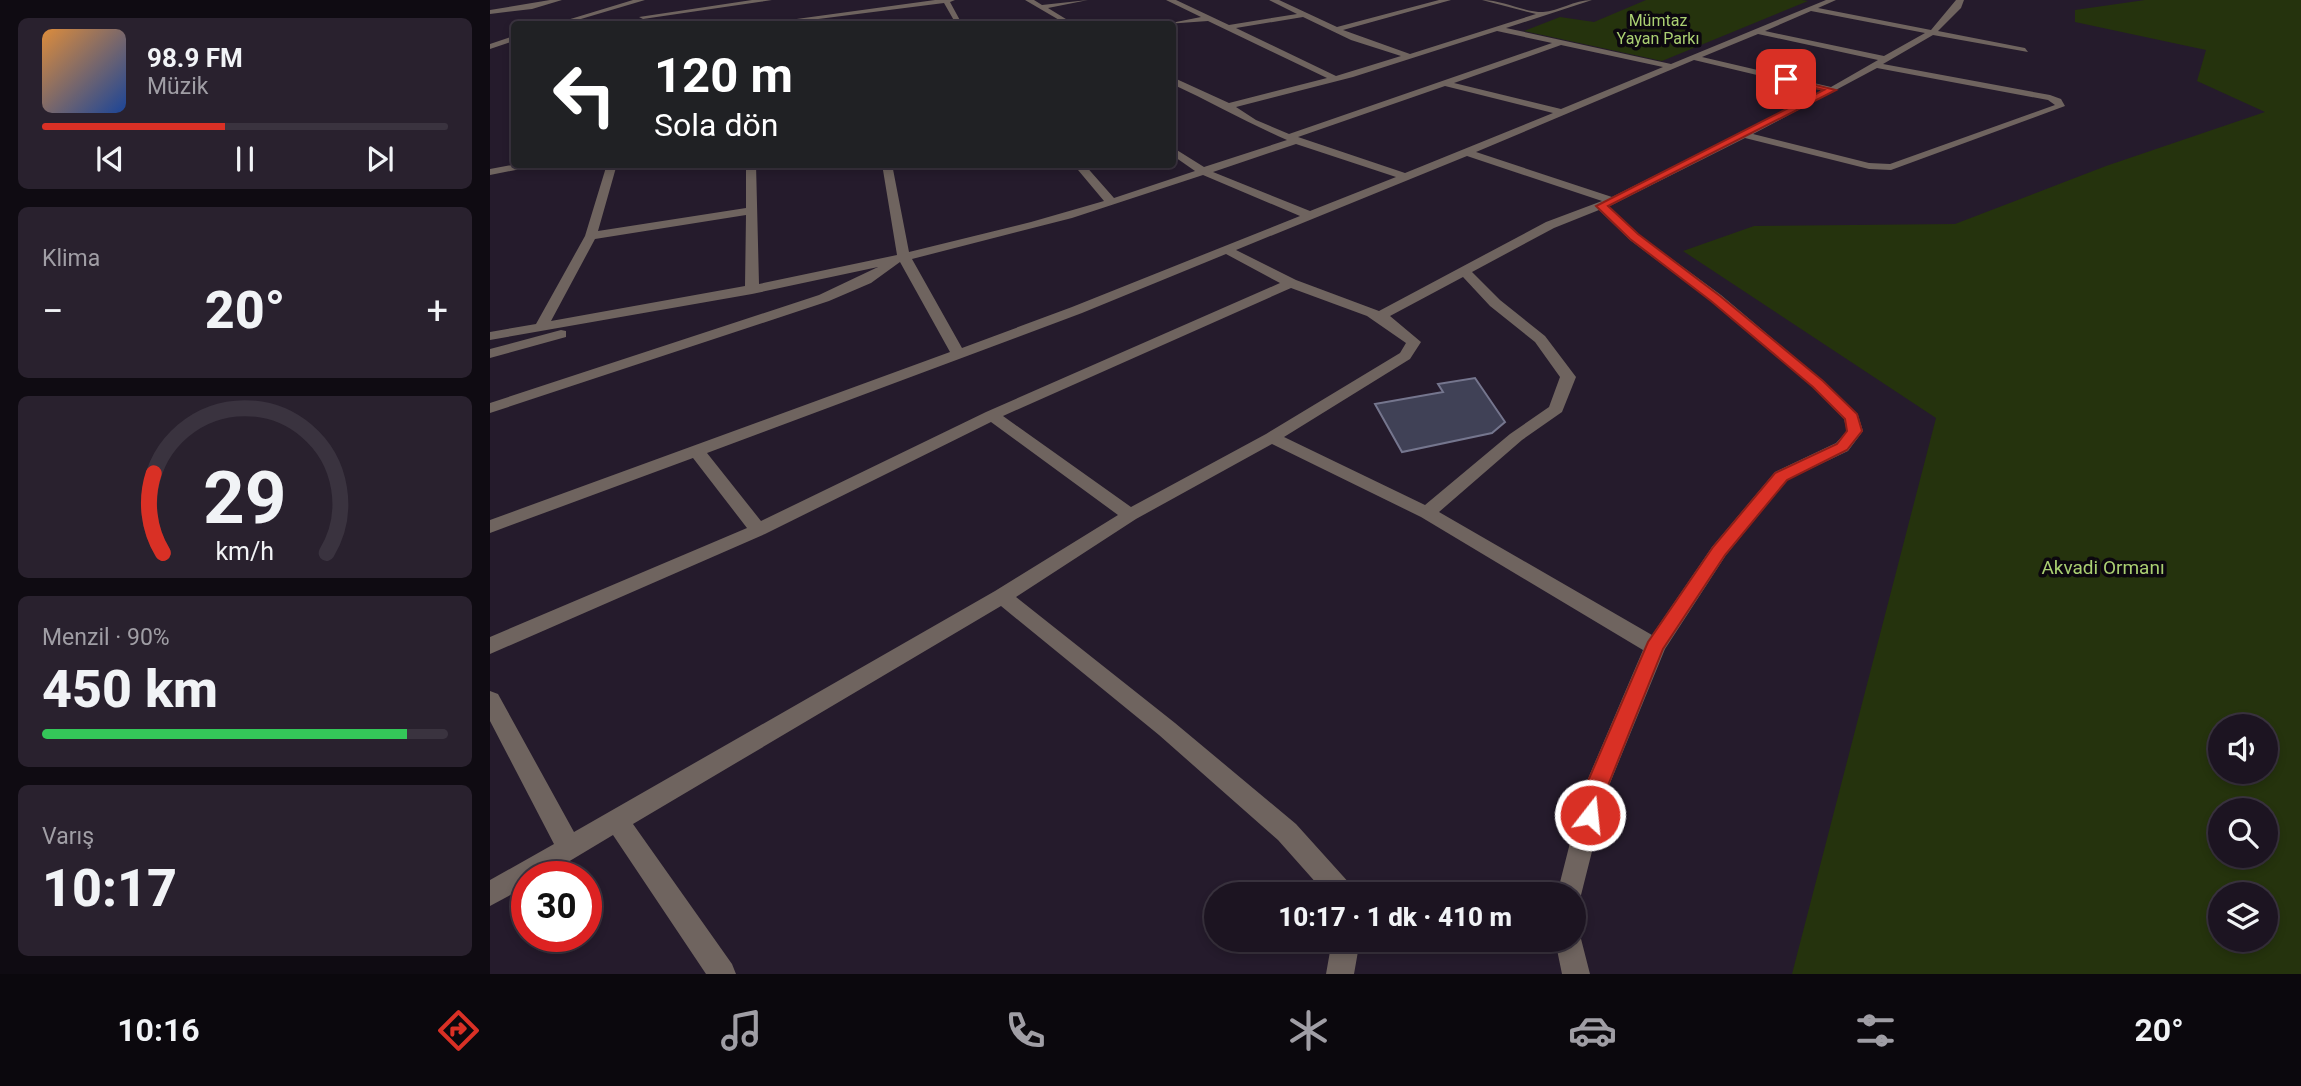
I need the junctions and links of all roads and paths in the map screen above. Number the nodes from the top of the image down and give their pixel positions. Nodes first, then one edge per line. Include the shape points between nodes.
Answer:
1 (558, 0) edge
2 (641, 0) edge
3 (768, 0) edge
4 (852, 0) edge
5 (951, 0) edge
6 (1029, 0) edge
7 (1084, 0) edge
8 (1170, 0) edge
9 (1273, 0) edge
10 (1447, 0) edge
11 (1486, 0) edge
12 (1588, 0) edge
13 (1960, 0) edge
14 (946, 1) edge
15 (1822, 3) edge
16 (1041, 6) junction
17 (532, 7) junction
18 (556, 10) dead end
19 (490, 12) edge
20 (567, 12) dead end
21 (858, 12) junction
22 (1544, 14) junction
23 (591, 15) junction
24 (1303, 15) junction
25 (643, 17) dead end
26 (1206, 19) junction
27 (569, 21) edge
28 (788, 21) edge
29 (860, 21) edge
30 (957, 21) edge
31 (1066, 21) edge
32 (1176, 23) edge
33 (1225, 28) junction
34 (1497, 29) junction
35 (1335, 30) junction
36 (1757, 31) junction
37 (1934, 31) junction
38 (511, 40) edge
39 (1559, 43) junction
40 (490, 50) edge
41 (511, 50) edge
42 (2025, 50) dead end
43 (1412, 57) junction
44 (1695, 58) junction
45 (1881, 62) junction
46 (1672, 67) junction
47 (1336, 79) junction
48 (1176, 82) edge
49 (1448, 84) junction
50 (1832, 90) junction
51 (1228, 106) junction
52 (1561, 112) junction
53 (1745, 135) junction
54 (1293, 139) junction
55 (1467, 152) junction
56 (1176, 153) edge
57 (516, 168) edge
58 (611, 168) edge
59 (751, 168) edge
60 (888, 168) edge
61 (1082, 168) edge
62 (1202, 171) junction
63 (490, 172) edge
64 (1406, 177) junction
65 (1111, 201) junction
66 (1607, 204) junction
67 (751, 211) junction
68 (1311, 216) junction
69 (591, 236) junction
70 (1227, 250) junction
71 (904, 257) junction
72 (1464, 271) junction
73 (1290, 283) junction
74 (752, 290) junction
75 (652, 307) junction
76 (1380, 316) junction
77 (541, 327) junction
78 (490, 336) edge
79 (490, 354) edge
80 (958, 354) junction
81 (490, 408) edge
82 (992, 415) junction
83 (1272, 437) junction
84 (696, 450) junction
85 (1427, 513) junction
86 (1130, 515) junction
87 (490, 527) edge
88 (758, 530) junction
89 (1002, 596) junction
90 (490, 646) edge
91 (1655, 647) junction
92 (490, 701) edge
93 (616, 820) junction
94 (568, 846) junction
95 (1331, 882) edge
96 (1573, 882) edge
97 (490, 894) edge
98 (1344, 952) edge
99 (1571, 952) edge
100 (722, 974) edge
101 (1340, 974) edge
102 (1576, 974) edge

1 - 17 street
2 - 23 street
3 - 25 street
4 - 21 street
5 - 14 street
6 - 16 street
7 - 16 street
8 - 26 street
9 - 24 street
10 - 35 street
11 - 22 street
12 - 22 street
13 - 37 street
14 - 21 street
14 - 30 street
15 - 36 street
15 - 37 street
16 - 31 street
17 - 18 street
17 - 19 street
20 - 23 street
21 - 28 street
21 - 29 street
22 - 34 street
23 - 27 street
24 - 33 street
24 - 35 street
26 - 32 street
26 - 33 street
33 - 47 street
34 - 39 street
34 - 43 street
35 - 43 street
36 - 44 street
36 - 45 street
37 - 42 street
37 - 45 street
38 - 40 street
39 - 46 street
39 - 49 street
40 - 41 street
43 - 47 street
44 - 46 street
44 - 50 street
45 - 50 street
45 - 53 street via 2050,98 2060,106 1891,167 1870,166
46 - 52 street
47 - 51 street
48 - 51 street
49 - 52 street
49 - 54 street
50 - 53 street
51 - 54 street
52 - 55 street
53 - 66 street
54 - 62 street
54 - 64 street
55 - 64 street
55 - 66 street
56 - 62 street
57 - 63 street
58 - 69 street
59 - 67 street
60 - 71 street
61 - 65 street
62 - 65 street
62 - 68 street
64 - 68 street
65 - 71 street
66 - 72 street via 1550,225
66 - 91 street via 1634,237 1716,298 1818,384 1852,418 1855,431 1842,447 1781,476 1719,551
67 - 69 street
67 - 74 street
68 - 70 street
69 - 77 street
70 - 73 street
70 - 80 street
71 - 74 street
71 - 80 street
71 - 81 street via 824,298
72 - 76 street
72 - 85 street via 1540,339 1567,377 1556,409
73 - 76 street
73 - 82 street
74 - 75 street
75 - 77 street
75 - 79 street
76 - 83 street via 1414,342 1405,356
77 - 78 street
80 - 84 street
82 - 86 street
82 - 88 street
83 - 85 street
83 - 86 street
84 - 87 street
84 - 88 street
85 - 91 street
86 - 89 street
88 - 90 street
89 - 93 street
89 - 95 street via 1287,832
91 - 96 street via 1596,788
92 - 94 street
93 - 94 street
93 - 100 street
94 - 97 street
98 - 101 street
99 - 102 street

